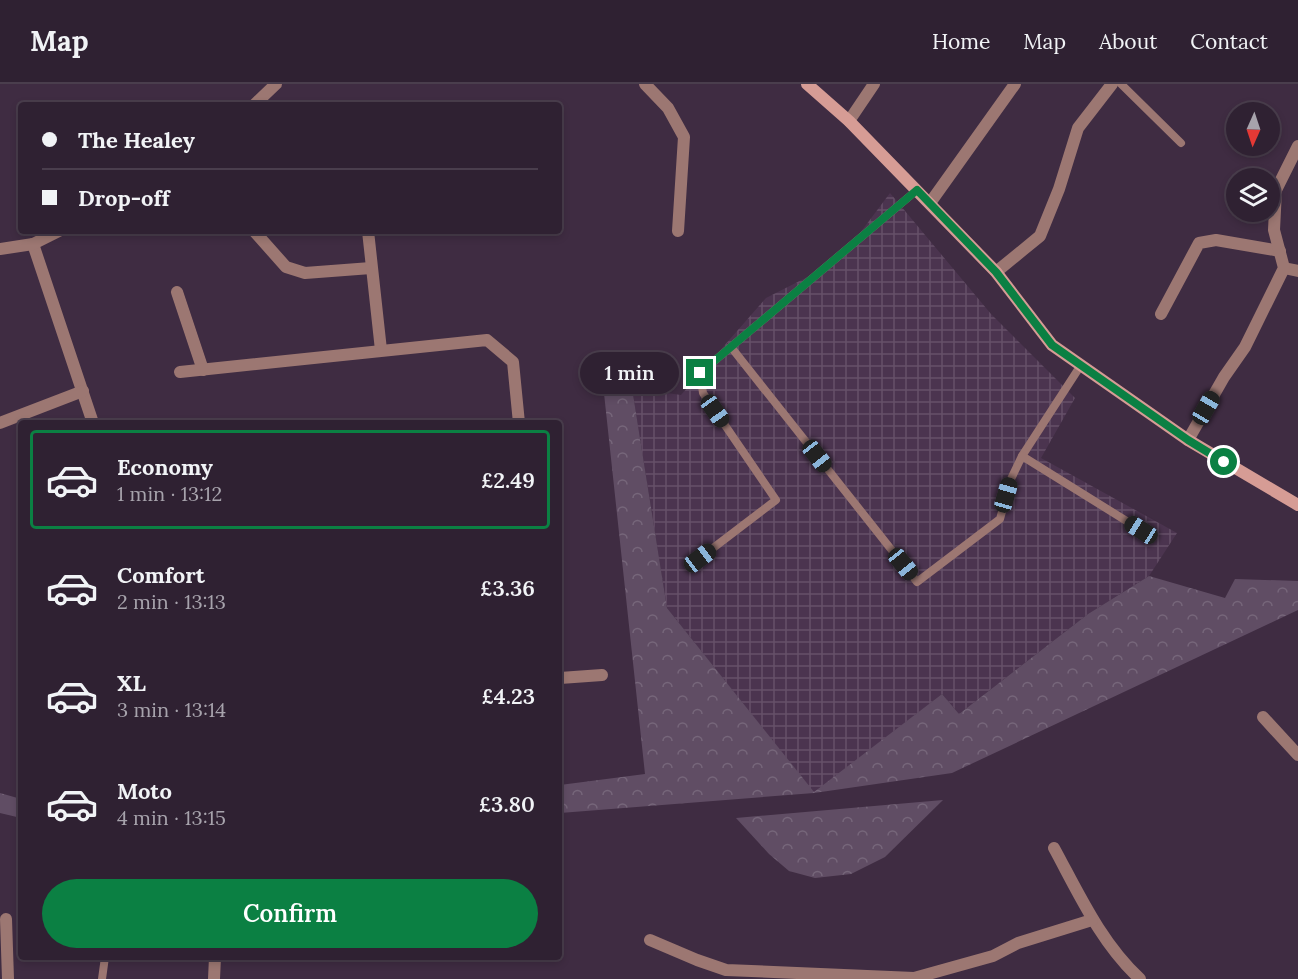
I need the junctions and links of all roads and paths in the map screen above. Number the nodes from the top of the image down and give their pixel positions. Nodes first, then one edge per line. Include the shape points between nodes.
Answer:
1 (276, 84) edge
2 (645, 84) edge
3 (807, 84) edge
4 (874, 84) edge
5 (1015, 84) edge
6 (1112, 84) edge
7 (1121, 84) edge
8 (257, 102) edge
9 (849, 121) junction
10 (1181, 143) dead end
11 (1298, 146) edge
12 (917, 190) junction
13 (930, 203) junction
14 (678, 231) dead end
15 (53, 234) edge
16 (257, 234) edge
17 (368, 234) edge
18 (33, 244) junction
19 (0, 249) edge
20 (1280, 250) junction
21 (371, 268) junction
22 (1284, 268) junction
23 (1298, 271) edge
24 (996, 272) junction
25 (177, 292) dead end
26 (1161, 314) dead end
27 (731, 347) junction
28 (381, 350) junction
29 (1081, 365) junction
30 (203, 370) junction
31 (180, 372) dead end
32 (83, 391) junction
33 (92, 420) edge
34 (519, 420) edge
35 (0, 423) edge
36 (1188, 440) junction
37 (1022, 456) junction
38 (1298, 505) edge
39 (1141, 530) dead end
40 (700, 558) dead end
41 (602, 675) dead end
42 (562, 678) edge
43 (1263, 717) dead end
44 (1298, 755) edge
45 (1054, 848) dead end
46 (6, 919) dead end
47 (1092, 920) junction
48 (650, 940) dead end
49 (105, 960) edge
50 (215, 960) edge
51 (8, 979) edge
52 (102, 979) edge
53 (214, 979) edge
54 (914, 979) edge
55 (1140, 979) edge

1 - 8 street
2 - 14 street via 668,108 684,137
3 - 9 main road
4 - 9 street
5 - 13 street
6 - 24 street via 1078,128 1040,236
7 - 10 lane
9 - 12 main road
11 - 20 street via 1276,190 1274,230
12 - 13 main road
12 - 27 lane
13 - 24 main road
15 - 18 street
16 - 21 street via 286,267 305,273
17 - 21 street
18 - 19 street
18 - 32 street
20 - 22 street
20 - 26 street via 1216,240 1199,243
21 - 28 street
22 - 23 street
22 - 36 street via 1245,347
24 - 29 main road via 1052,345
25 - 30 street
27 - 37 lane via 917,582 1000,519
27 - 40 lane via 700,373 703,393 776,500
28 - 30 street
28 - 34 street via 487,340 513,362
29 - 36 main road
29 - 37 lane
30 - 31 street
32 - 33 street
32 - 35 street
36 - 38 main road
37 - 39 lane
41 - 42 street
43 - 44 street
45 - 47 street
46 - 51 street
47 - 54 street via 1018,943 993,957
47 - 55 street via 1123,963
48 - 54 street via 726,970
49 - 52 lane
50 - 53 street

